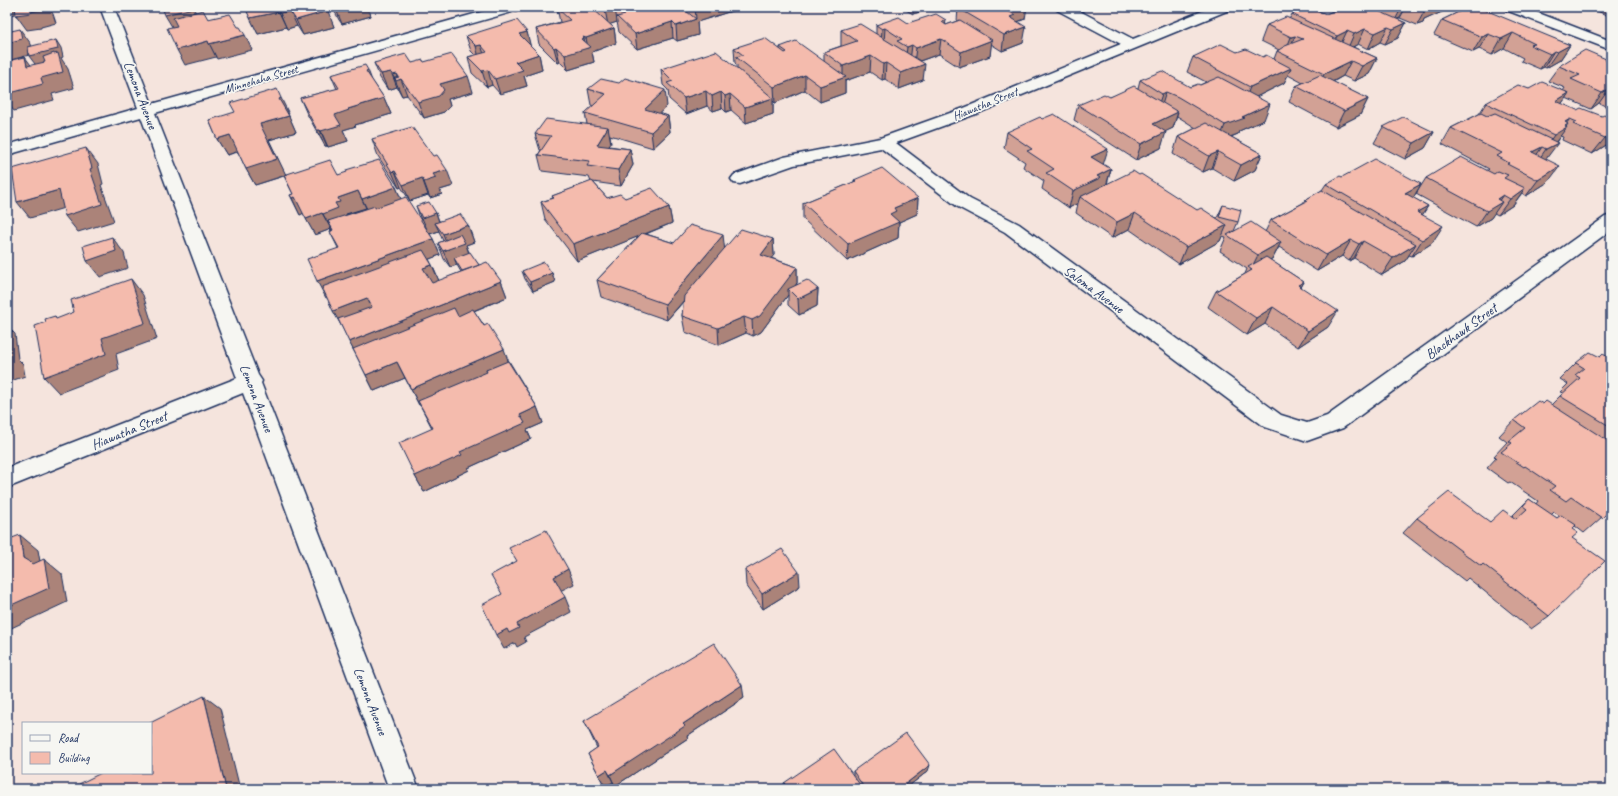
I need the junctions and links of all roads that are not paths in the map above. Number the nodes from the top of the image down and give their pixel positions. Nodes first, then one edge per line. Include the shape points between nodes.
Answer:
1 (107, 7) edge
2 (514, 7) edge
3 (1062, 7) edge
4 (1224, 7) edge
5 (1511, 7) edge
6 (1132, 44) junction
7 (1611, 46) edge
8 (147, 111) junction
9 (884, 142) junction
10 (7, 150) edge
11 (740, 179) dead end
12 (1611, 221) edge
13 (250, 381) junction
14 (1307, 432) joint
15 (7, 478) edge
16 (404, 789) edge

1 - 8 street, Lemona Avenue
2 - 8 street, Minnehaha Street
3 - 6 street
4 - 6 street, Hiawatha Street
5 - 7 street
6 - 9 street, Hiawatha Street via 970,111
8 - 10 street, Minnehaha Street
8 - 13 street, Lemona Avenue
9 - 11 street, Hiawatha Street via 790,162
9 - 14 street, Saloma Avenue via 964,202 1012,228 1273,421
12 - 14 street, Blackhawk Street via 1335,422
13 - 15 street, Hiawatha Street
13 - 16 street, Lemona Avenue

